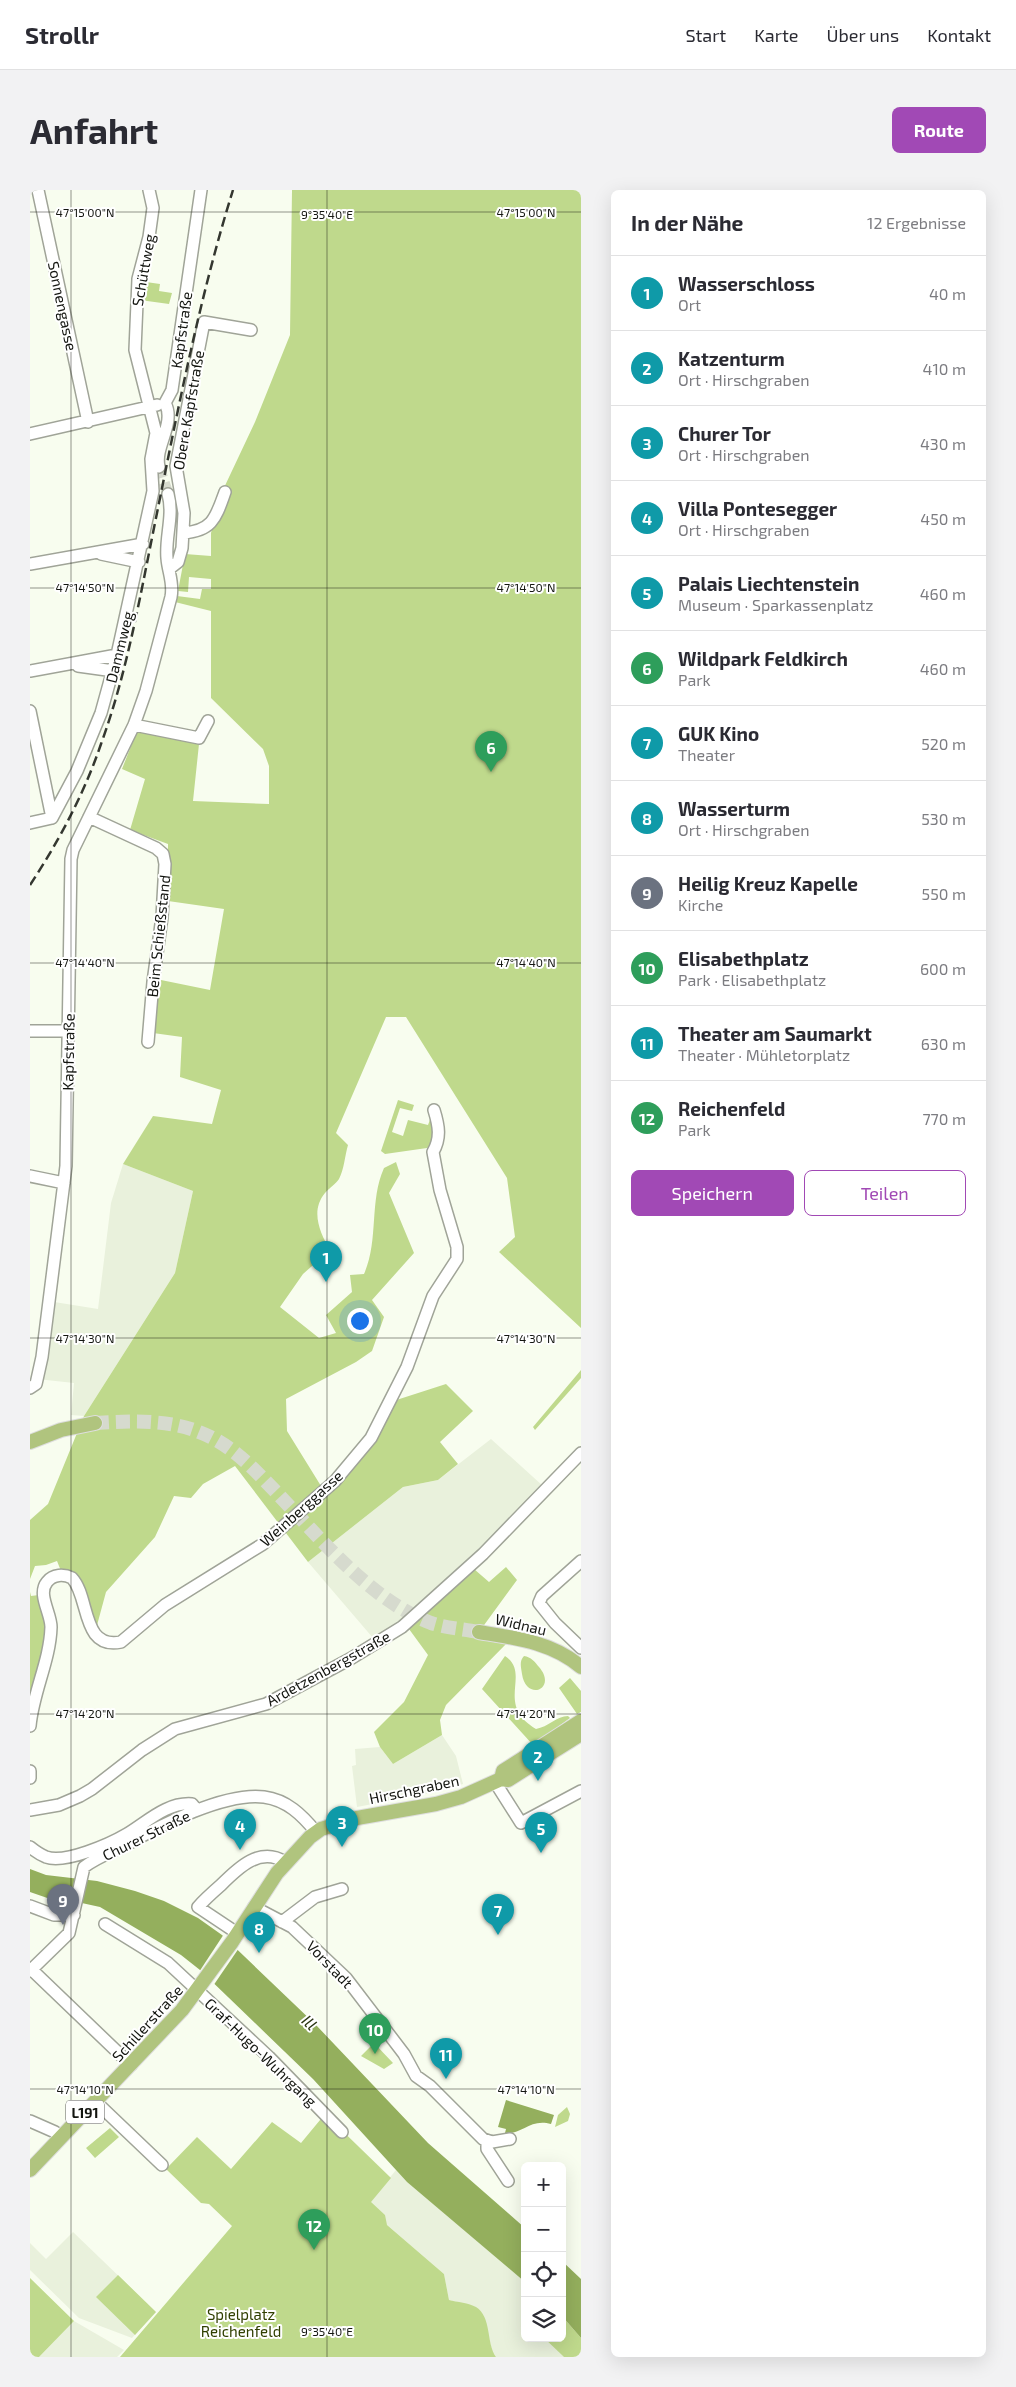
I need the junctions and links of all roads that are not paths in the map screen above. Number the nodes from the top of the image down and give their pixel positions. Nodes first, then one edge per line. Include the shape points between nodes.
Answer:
1 (38, 190) edge
2 (149, 190) edge
3 (202, 190) edge
4 (251, 330) dead end
5 (165, 403) junction
6 (151, 407) junction
7 (88, 422) junction
8 (30, 434) edge
9 (159, 468) tunnel mouth
10 (225, 492) dead end
11 (168, 494) tunnel mouth
12 (184, 533) junction
13 (143, 544) junction
14 (94, 552) junction
15 (139, 562) junction
16 (30, 564) edge
17 (169, 570) junction
18 (118, 655) junction
19 (66, 665) junction
20 (30, 671) edge
21 (114, 671) junction
22 (30, 711) edge
23 (208, 721) dead end
24 (134, 726) junction
25 (89, 817) junction
26 (52, 818) junction
27 (30, 824) edge
28 (30, 1031) edge
29 (68, 1031) junction
30 (148, 1042) dead end
31 (434, 1110) dead end
32 (30, 1176) edge
33 (64, 1183) junction
34 (30, 1388) edge
35 (95, 1423) tunnel mouth
36 (30, 1442) edge
37 (581, 1453) edge
38 (581, 1561) edge
39 (479, 1632) tunnel mouth
40 (564, 1632) junction
41 (581, 1648) edge
42 (555, 1650) junction
43 (567, 1657) junction
44 (581, 1667) edge
45 (581, 1678) edge
46 (581, 1721) edge
47 (30, 1726) edge
48 (581, 1734) edge
49 (30, 1771) edge
50 (30, 1778) edge
51 (498, 1780) junction
52 (581, 1791) edge
53 (30, 1810) edge
54 (197, 1810) junction
55 (316, 1832) junction
56 (30, 1847) edge
57 (285, 1862) junction
58 (342, 1889) dead end
59 (30, 1906) edge
60 (254, 1907) junction
61 (74, 1916) junction
62 (282, 1922) junction
63 (105, 1924) dead end
64 (235, 1937) junction
65 (31, 1970) edge
66 (201, 1985) junction
67 (131, 2065) junction
68 (96, 2102) junction
69 (30, 2121) edge
70 (342, 2132) dead end
71 (60, 2138) junction
72 (510, 2139) dead end
73 (487, 2141) junction
74 (162, 2165) dead end
75 (30, 2170) edge
76 (508, 2181) dead end

1 - 7 street, Sonnengasse
2 - 6 street, Schüttweg via 152,208 137,286 135,350
3 - 5 street, Kapfstraße via 175,372 170,397
4 - 12 street, Obere Kapfstraße via 204,322 176,466 182,494
5 - 6 street
5 - 9 street, Kapfstraße via 167,422 158,459
6 - 7 street
6 - 13 street, Dammweg via 156,433 151,458 154,491
7 - 8 street
10 - 12 street via 208,527
11 - 17 street, Kapfstraße via 170,512 166,552
12 - 17 street, Obere Kapfstraße via 178,562
13 - 14 street
13 - 15 street, Dammweg
14 - 15 street
14 - 16 street
15 - 18 street, Dammweg
17 - 24 street, Kapfstraße via 171,597
18 - 19 street
18 - 21 street, Dammweg
19 - 20 street
19 - 21 street
21 - 26 street, Dammweg via 91,741
22 - 26 street
23 - 24 street via 199,738
24 - 25 street, Kapfstraße
25 - 29 street, Kapfstraße via 71,859
25 - 30 street, Beim Schießstand via 163,854 162,917
26 - 27 street
28 - 29 street
29 - 33 street, Kapfstraße
31 - 47 street, Weinberggasse via 439,1132 433,1152 457,1258 430,1303 406,1367 371,1438 335,1481 263,1544 165,1604 120,1642 107,1643 98,1639 87,1619 76,1583 67,1576 57,1576 47,1582 43,1595 50,1616 50,1634
32 - 33 street
33 - 34 street, Kapfstraße via 41,1364 36,1384
35 - 36 main road via 60,1430
37 - 53 street, Ardetzenbergstraße via 483,1554 402,1628 266,1704 175,1729 80,1796
38 - 40 street, Widnau via 539,1599 544,1611
39 - 42 main road, Widnau via 530,1641
40 - 41 street, Widnau
40 - 42 street, Widnau
42 - 43 main road, Widnau
43 - 44 main road, Widnau
43 - 45 main road, Widnau
46 - 51 main road, Hirschgraben / L191 via 503,1771
48 - 51 main road, Hirschgraben / L191 via 508,1780
49 - 50 street
51 - 52 street via 521,1823
51 - 55 main road, Hirschgraben / L191 via 461,1797 357,1818
54 - 55 street, Churer Straße via 243,1798 273,1799 296,1811
54 - 56 street via 192,1804 175,1806 126,1835 64,1858 47,1857
54 - 61 street, Churer Straße via 154,1828 83,1870
55 - 57 main road, Hirschgraben / L191
57 - 60 main road, Hirschgraben / L191
57 - 64 street via 262,1856 246,1863 198,1907
58 - 62 street via 315,1897
59 - 61 street via 54,1915
60 - 62 street, Vorstadt
60 - 64 main road, Hirschgraben / L191
61 - 65 street via 66,1936
62 - 73 street, Vorstadt via 299,1933 346,1978 416,2076
63 - 66 street, Graf-Hugo-Wuhrgang
64 - 66 main road, L191
65 - 67 street
66 - 67 main road, Schillerstraße / L191
66 - 70 street, Graf-Hugo-Wuhrgang
67 - 68 main road, Schillerstraße / L191
68 - 71 main road, Schillerstraße / L191
68 - 74 street
69 - 71 street via 55,2132
71 - 75 main road, Schillerstraße / L191
72 - 73 street
73 - 76 street via 487,2149

